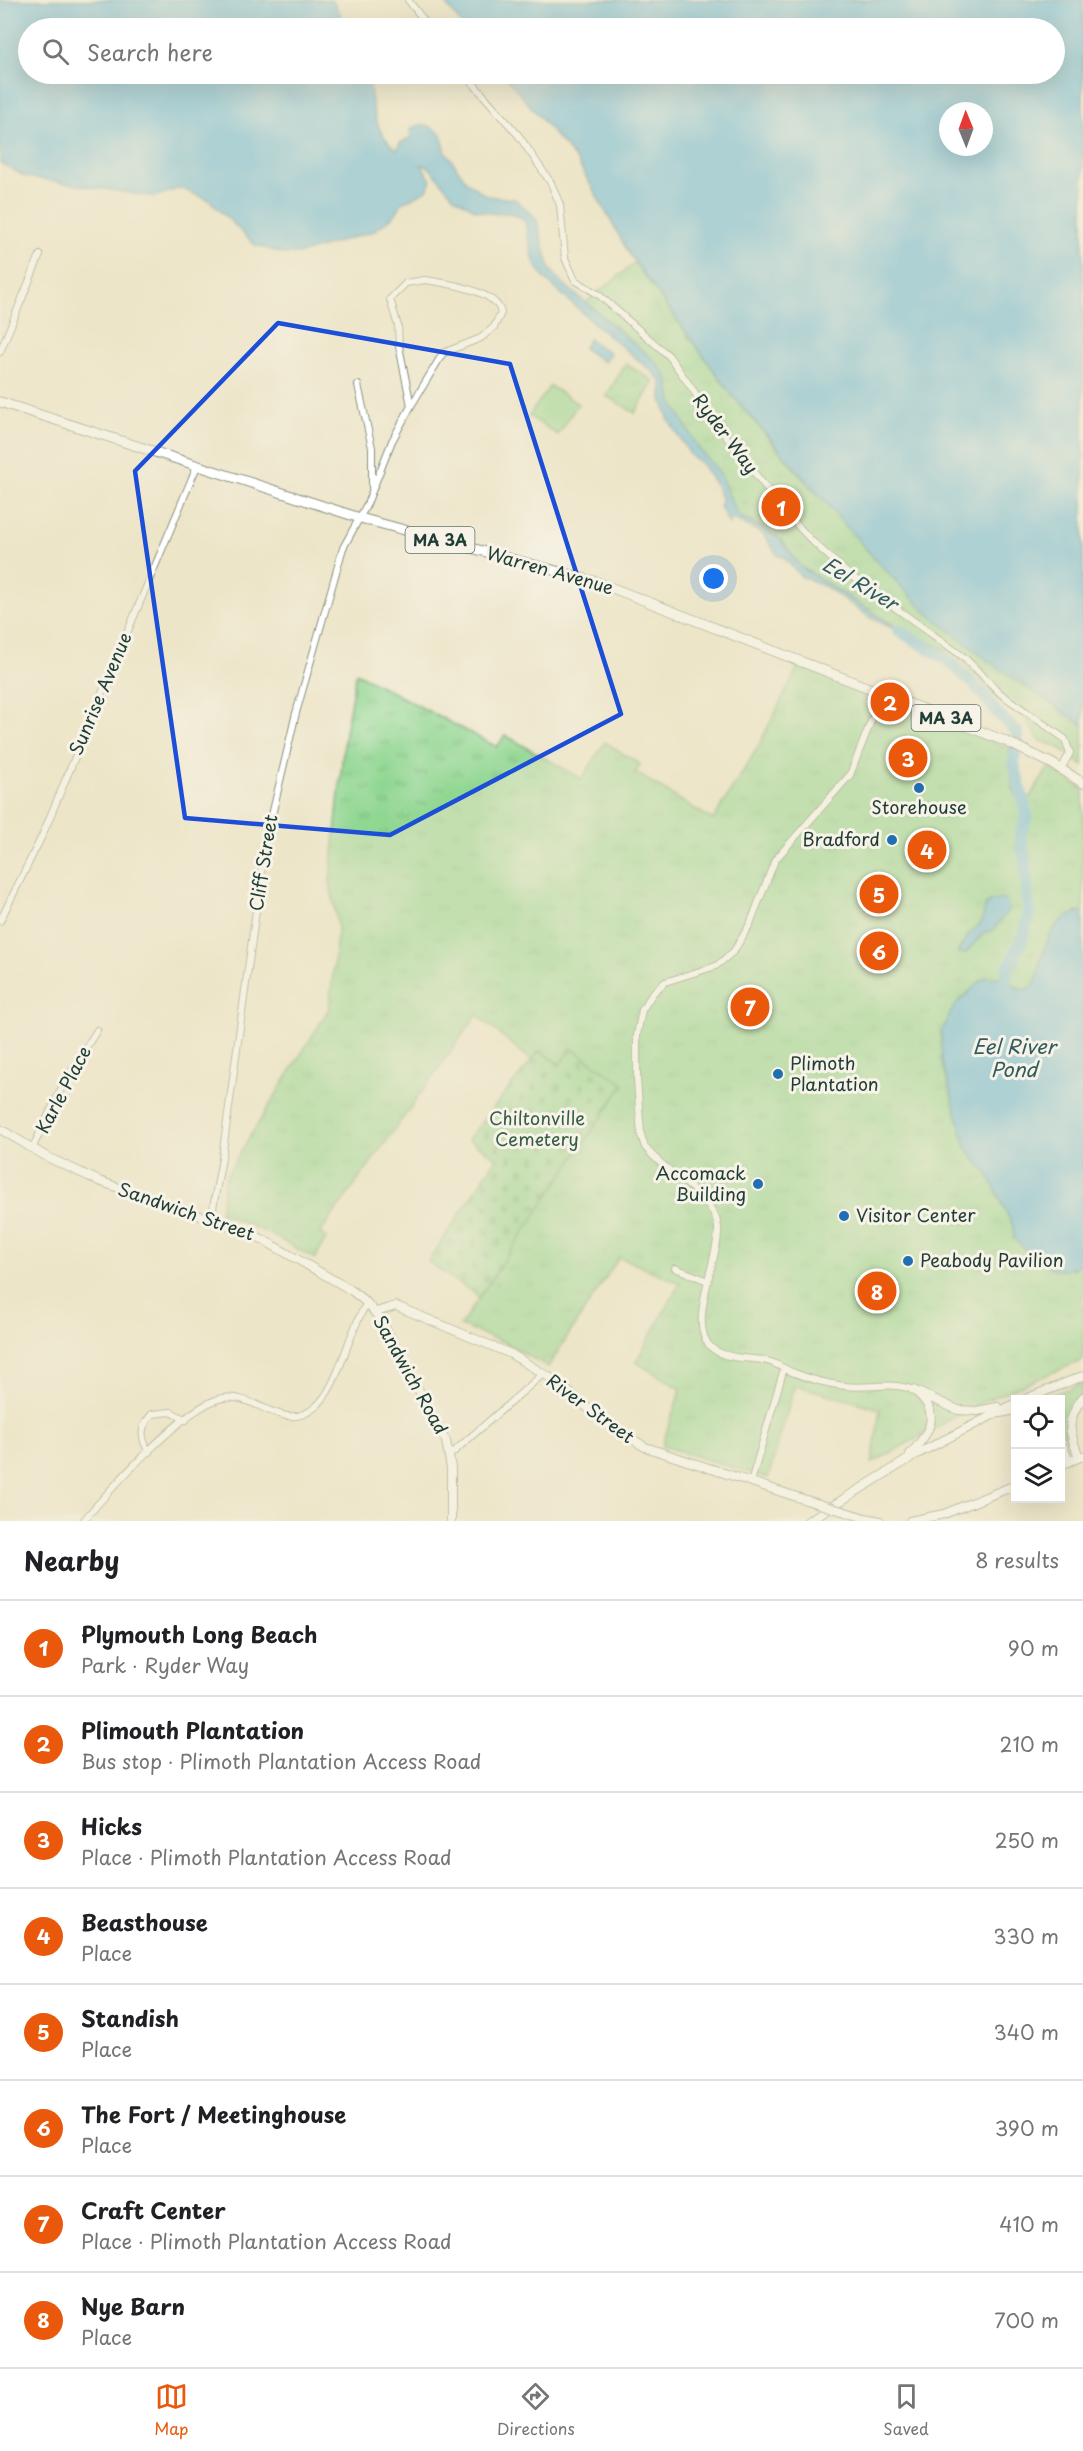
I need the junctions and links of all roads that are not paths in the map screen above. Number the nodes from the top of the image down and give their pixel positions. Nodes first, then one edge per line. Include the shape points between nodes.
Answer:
1 (408, 0) edge
2 (422, 18) edge
3 (474, 84) edge
4 (40, 255) dead end
5 (0, 352) edge
6 (358, 385) dead end
7 (0, 402) edge
8 (411, 406) junction
9 (197, 466) junction
10 (372, 491) junction
11 (360, 518) junction
12 (875, 689) junction
13 (888, 694) junction
14 (873, 716) junction
15 (1061, 769) junction
16 (1083, 783) edge
17 (0, 921) edge
18 (97, 1030) dead end
19 (0, 1129) edge
20 (32, 1149) junction
21 (211, 1219) junction
22 (675, 1268) dead end
23 (708, 1281) junction
24 (367, 1303) junction
25 (376, 1312) junction
26 (784, 1368) junction
27 (543, 1374) junction
28 (1083, 1376) edge
29 (914, 1390) junction
30 (1036, 1395) edge
31 (1083, 1397) edge
32 (1011, 1406) edge
33 (1011, 1407) edge
34 (186, 1420) junction
35 (149, 1452) junction
36 (450, 1455) junction
37 (1081, 1456) edge
38 (1065, 1463) edge
39 (900, 1464) junction
40 (751, 1482) junction
41 (1011, 1487) edge
42 (83, 1521) edge
43 (451, 1521) edge
44 (808, 1521) edge
45 (880, 1521) edge
46 (910, 1521) edge

1 - 2 street
3 - 15 street, Ryder Way via 519,136 551,183 560,205 565,258 575,280 599,295 669,356 724,434 811,540 847,573 965,658 1001,694 1065,739 1070,753
4 - 5 street
6 - 10 street via 372,448
7 - 9 main road, Warren Avenue / MA 3A
8 - 8 street, Cliff Street via 390,296 406,283 425,280 471,290 495,300 501,313 494,327 471,344 443,353
8 - 10 street, Cliff Street
9 - 11 main road, Warren Avenue / MA 3A
9 - 17 street, Sunrise Avenue via 42,836
10 - 11 street, Cliff Street
11 - 12 main road, Warren Avenue / MA 3A via 597,582
11 - 21 street, Cliff Street via 343,548 329,591 267,837
12 - 13 main road, Warren Avenue / MA 3A
12 - 14 street
13 - 14 street
13 - 15 main road, Warren Avenue / MA 3A via 1024,749
14 - 23 street via 850,775 774,860 750,924 734,951 716,966 665,982 648,999 639,1020 641,1135 645,1147 707,1205 716,1219 718,1229
15 - 16 main road, Warren Avenue / MA 3A
18 - 20 street, Karle Place via 64,1083
19 - 20 street, Sandwich Street
20 - 21 street, Sandwich Street via 120,1190
21 - 24 street, Sandwich Street via 273,1244
22 - 23 street
23 - 26 street via 702,1326 711,1347 724,1355 769,1361
24 - 25 street, Sandwich Road
24 - 34 street via 356,1320 330,1386 314,1409 290,1417 223,1398
25 - 27 street, River Street via 396,1306 511,1354
25 - 36 street, Sandwich Road via 439,1426
26 - 29 street via 834,1384
26 - 40 street
27 - 36 street
27 - 40 street, River Street via 634,1442
28 - 30 street
29 - 32 street via 962,1410
29 - 39 street via 928,1407 930,1428
31 - 37 street via 1070,1426
33 - 39 street
34 - 35 street
34 - 35 street via 171,1412 152,1414 142,1431 142,1441
35 - 42 street
36 - 43 street, Sandwich Road
37 - 38 street
39 - 44 street
40 - 45 street, River Street, bridge
41 - 46 street via 944,1514

